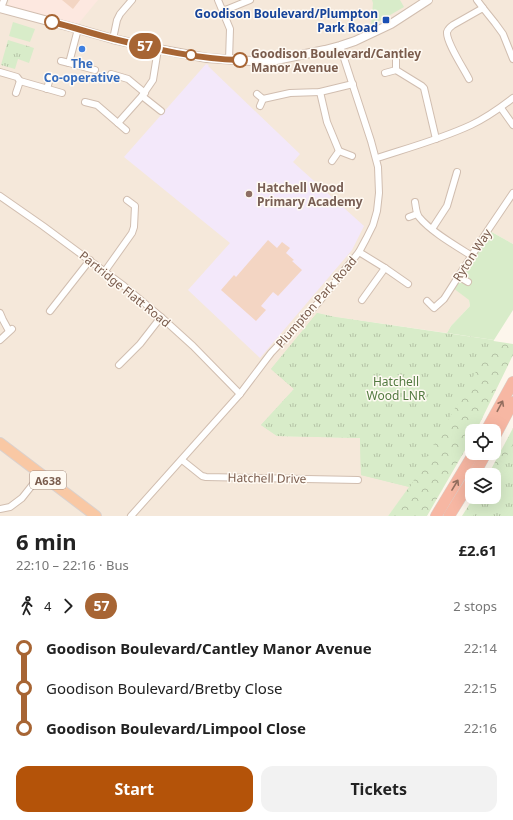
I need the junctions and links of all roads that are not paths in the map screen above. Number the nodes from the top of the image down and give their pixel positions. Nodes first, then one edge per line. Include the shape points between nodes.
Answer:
1 (4, 0) edge
2 (132, 0) edge
3 (218, 0) edge
4 (250, 0) edge
5 (428, 0) edge
6 (477, 0) edge
7 (1, 8) edge
8 (483, 8) junction
9 (223, 11) junction
10 (78, 29) junction
11 (113, 39) junction
12 (340, 46) junction
13 (158, 49) junction
14 (396, 59) dead end
15 (513, 59) edge
16 (229, 60) junction
17 (62, 61) dead end
18 (69, 63) junction
19 (95, 70) dead end
20 (396, 70) junction
21 (0, 72) edge
22 (385, 73) dead end
23 (111, 74) dead end
24 (50, 78) dead end
25 (469, 78) dead end
26 (20, 81) junction
27 (352, 84) junction
28 (47, 89) junction
29 (320, 92) junction
30 (16, 93) dead end
31 (62, 93) dead end
32 (257, 94) dead end
33 (143, 95) junction
34 (513, 98) edge
35 (263, 99) junction
36 (85, 102) dead end
37 (260, 106) dead end
38 (501, 108) junction
39 (161, 112) dead end
40 (118, 123) junction
41 (513, 125) edge
42 (126, 130) dead end
43 (436, 139) junction
44 (338, 151) junction
45 (352, 156) dead end
46 (377, 158) junction
47 (332, 161) dead end
48 (457, 172) dead end
49 (513, 193) edge
50 (0, 196) edge
51 (127, 200) dead end
52 (415, 202) dead end
53 (417, 214) junction
54 (409, 217) dead end
55 (432, 229) junction
56 (359, 252) junction
57 (472, 256) junction
58 (90, 260) junction
59 (386, 268) junction
60 (105, 271) junction
61 (458, 276) junction
62 (468, 282) dead end
63 (408, 284) dead end
64 (362, 300) dead end
65 (427, 302) dead end
66 (50, 310) dead end
67 (0, 313) edge
68 (161, 317) junction
69 (0, 340) edge
70 (119, 365) dead end
71 (513, 382) edge
72 (240, 394) junction
73 (513, 402) edge
74 (490, 424) edge
75 (501, 425) edge
76 (0, 443) edge
77 (182, 460) junction
78 (470, 460) edge
79 (41, 474) junction
80 (358, 480) dead end
81 (465, 490) edge
82 (0, 509) edge
83 (96, 516) edge
84 (131, 516) edge
85 (436, 516) edge
86 (449, 516) edge

1 - 7 street
2 - 11 street via 117,20
3 - 9 street
4 - 9 street
5 - 12 street via 391,24
6 - 8 street
7 - 10 street
8 - 15 street via 503,34
8 - 25 street via 453,25 447,32 448,41
9 - 16 street via 230,29
10 - 11 street
10 - 18 street
11 - 13 street
12 - 16 street via 276,60
12 - 27 street, Plumpton Park Road
13 - 16 street
13 - 33 street via 152,80
14 - 20 street
17 - 18 street
18 - 19 street
20 - 22 street
20 - 43 street via 424,88
21 - 26 street via 17,77
23 - 33 street via 128,79
24 - 28 street
26 - 28 street
26 - 30 street
27 - 29 street
27 - 46 street, Plumpton Park Road
28 - 31 street
29 - 35 street via 290,93
29 - 44 street via 327,122
32 - 35 street
33 - 39 street
33 - 40 street
34 - 38 street
35 - 37 street
36 - 40 street via 98,105
38 - 41 street
38 - 43 street via 472,125
40 - 42 street
43 - 46 street
44 - 45 street
44 - 47 street
46 - 56 street, Plumpton Park Road via 380,185 377,211 371,230
48 - 55 street via 447,206
49 - 57 street, Ryton Way
50 - 58 street, Partridge Flatt Road
51 - 60 street via 135,206 134,227
52 - 53 street
53 - 54 street
53 - 55 street
55 - 57 street
56 - 59 street
56 - 72 street, Plumpton Park Road via 311,311 271,353
57 - 61 street, Ryton Way
58 - 60 street, Partridge Flatt Road
58 - 66 street
59 - 63 street
59 - 64 street
60 - 68 street, Partridge Flatt Road
61 - 62 street
61 - 65 street, Ryton Way via 444,299 434,308
67 - 69 street via 11,330
68 - 70 street
68 - 72 street, Partridge Flatt Road
74 -> 71 highway
72 - 77 street, Plumpton Park Road
73 - 75 highway
76 - 79 highway, A638
77 - 80 street, Hatchell Drive via 206,477
77 - 84 street, Plumpton Park Road
85 -> 78 highway
79 - 82 street via 22,498 10,507
79 - 83 highway, A638
81 - 86 highway

